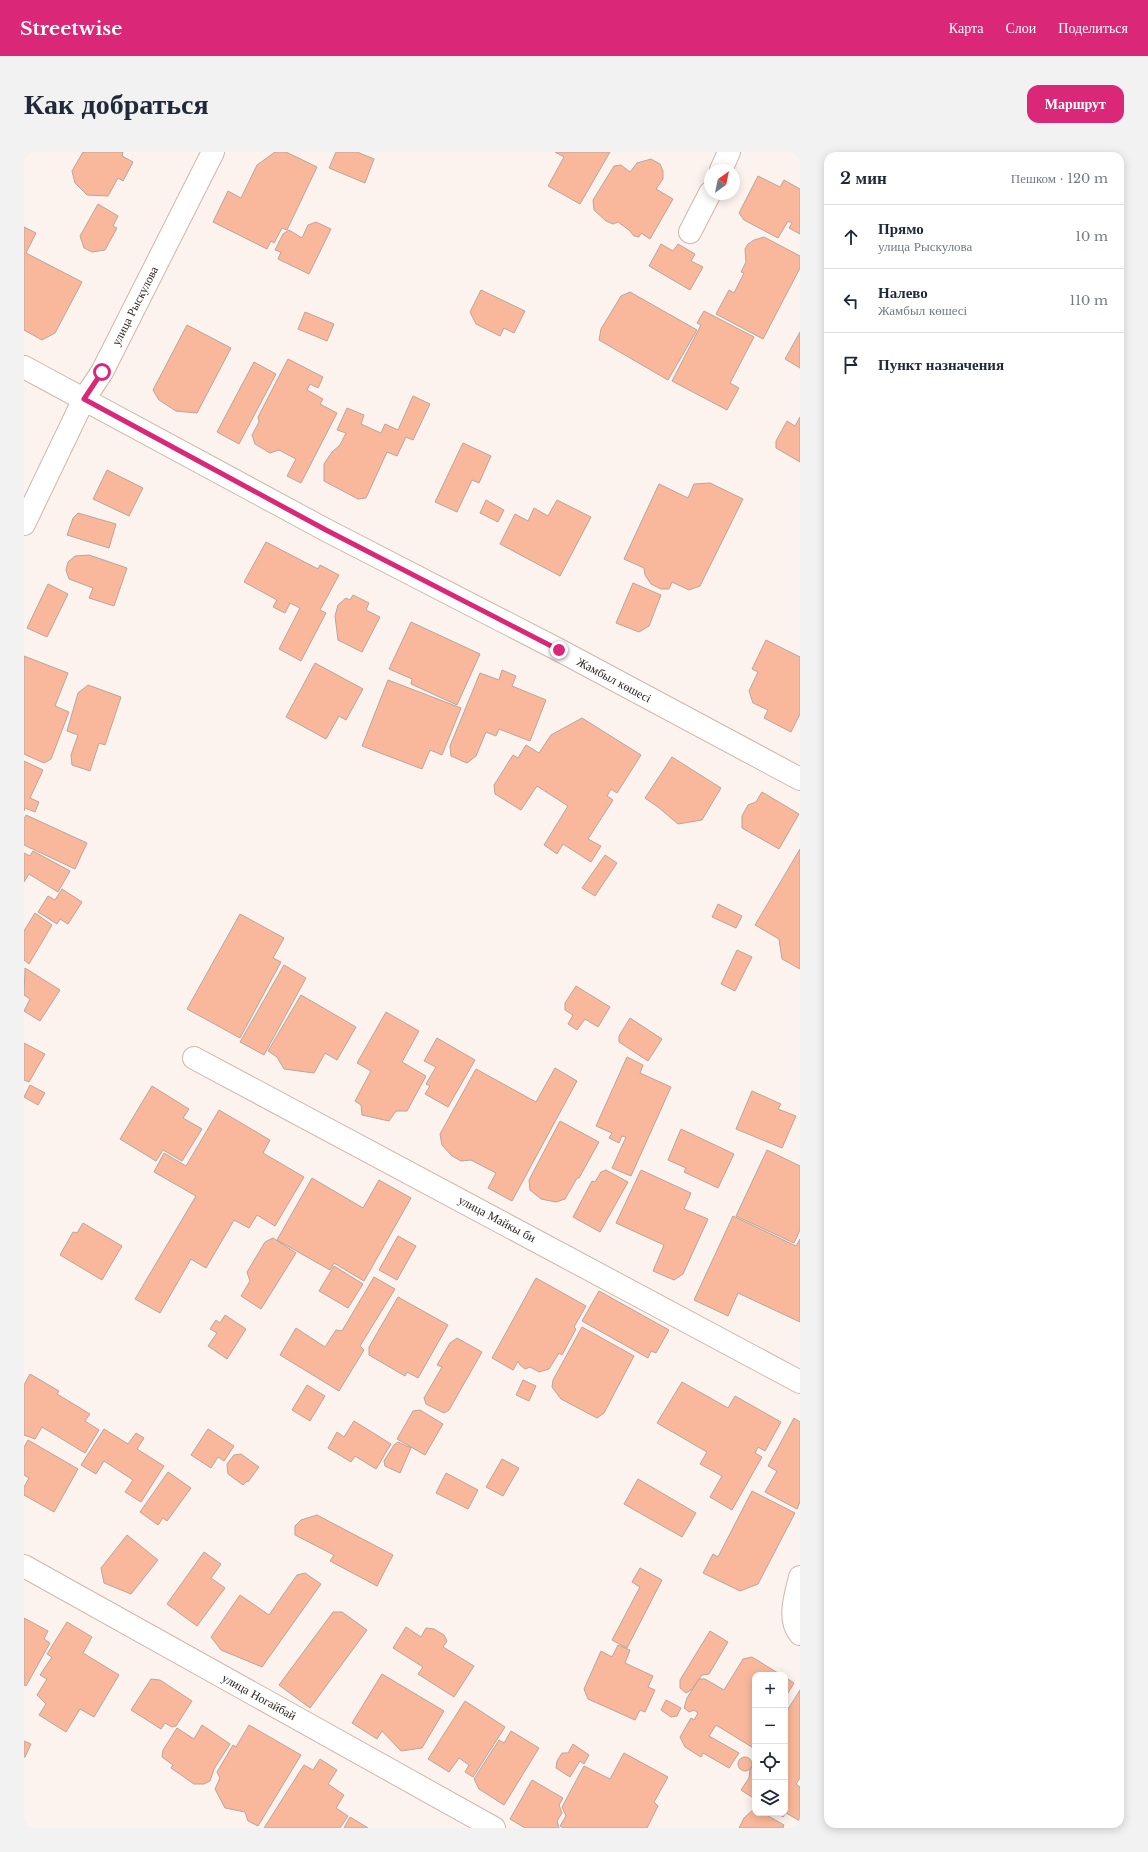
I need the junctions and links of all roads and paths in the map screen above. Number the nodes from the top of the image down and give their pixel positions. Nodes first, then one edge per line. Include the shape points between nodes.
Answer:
1 (213, 152) edge
2 (729, 152) edge
3 (724, 164) edge
4 (706, 200) edge
5 (690, 232) dead end
6 (24, 367) edge
7 (84, 399) junction
8 (24, 524) edge
9 (799, 776) edge
10 (194, 1058) dead end
11 (800, 1382) edge
12 (24, 1566) edge
13 (800, 1576) edge
14 (800, 1634) edge
15 (494, 1828) edge

1 - 7 street, улица Рыскулова via 102,372
2 - 3 street
4 - 5 street
6 - 7 street, Жамбыл көшесі
7 - 8 street, улица Рыскулова
7 - 9 street, Жамбыл көшесі via 326,530
10 - 11 street, улица Майкы би
12 - 15 street, улица Ногайбай
13 - 14 street via 793,1610 794,1628

